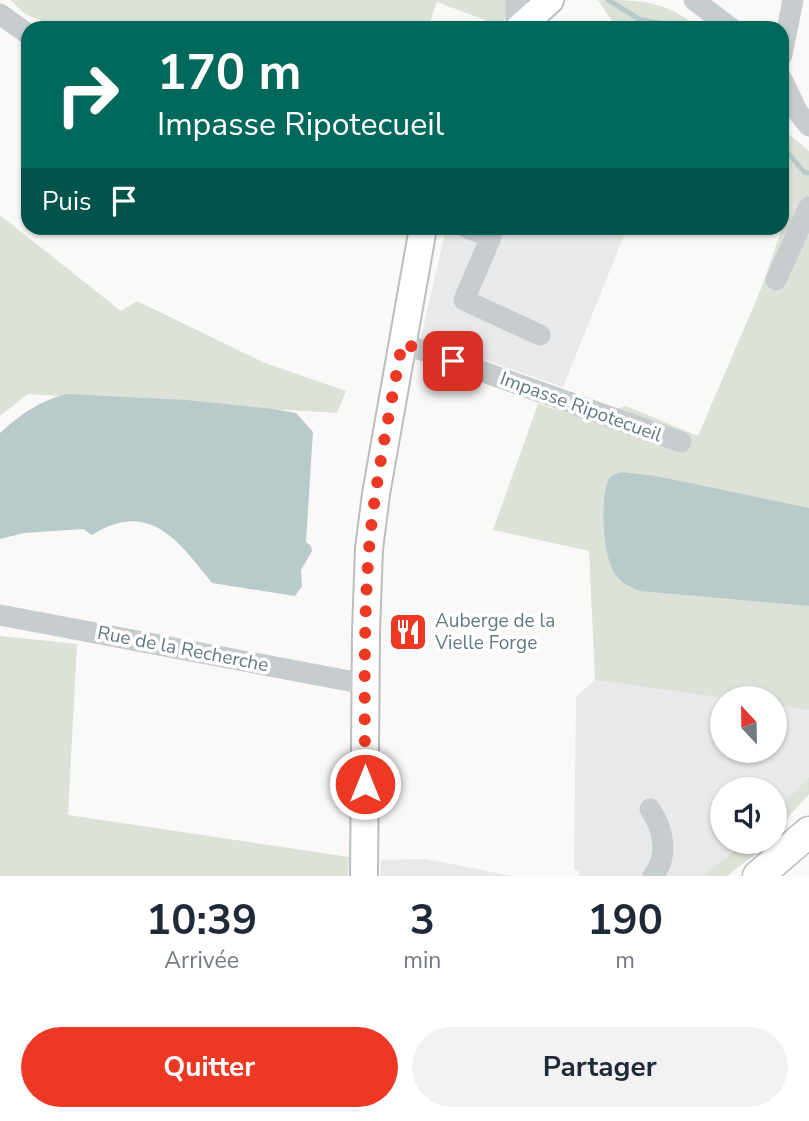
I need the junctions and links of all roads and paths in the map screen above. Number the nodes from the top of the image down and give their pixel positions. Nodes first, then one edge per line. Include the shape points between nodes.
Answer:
1 (516, 0) edge
2 (550, 0) edge
3 (694, 0) edge
4 (793, 0) edge
5 (0, 14) edge
6 (518, 21) edge
7 (526, 21) edge
8 (722, 21) edge
9 (789, 21) edge
10 (21, 29) edge
11 (789, 94) edge
12 (809, 126) edge
13 (809, 206) edge
14 (422, 235) edge
15 (486, 235) edge
16 (776, 280) dead end
17 (540, 335) dead end
18 (402, 343) junction
19 (681, 442) dead end
20 (0, 615) edge
21 (365, 684) junction
22 (650, 809) dead end
23 (809, 833) edge
24 (364, 876) edge
25 (653, 876) edge
26 (758, 876) edge
27 (766, 876) edge

1 - 6 street
2 - 7 main road
3 - 8 street
4 - 9 street
5 - 10 street
11 - 12 street
13 - 16 street
14 - 18 main road
15 - 17 street via 491,237 464,300
18 - 19 street, Impasse Ripotecueil
18 - 21 main road via 372,521
20 - 21 street, Rue de la Recherche
21 - 24 main road
22 - 25 street via 664,848 663,864
23 - 26 highway
23 - 27 highway

